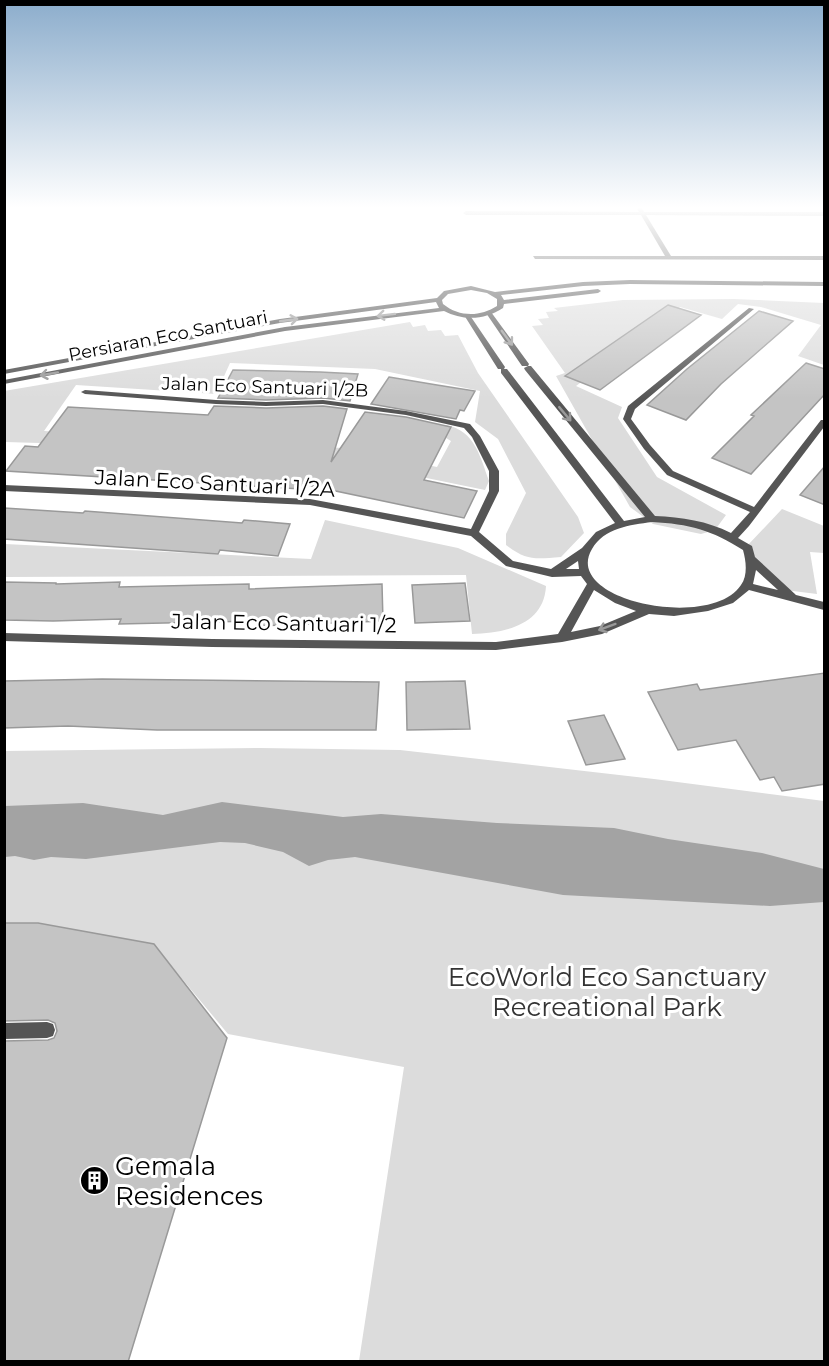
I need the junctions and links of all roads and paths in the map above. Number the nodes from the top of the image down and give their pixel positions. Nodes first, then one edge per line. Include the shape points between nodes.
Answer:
1 (825, 284) edge
2 (825, 292) edge
3 (496, 294) junction
4 (439, 300) junction
5 (502, 302) junction
6 (444, 309) junction
7 (751, 309) dead end
8 (489, 313) junction
9 (467, 315) junction
10 (4, 372) edge
11 (524, 381) junction
12 (4, 382) edge
13 (85, 393) dead end
14 (825, 422) edge
15 (4, 488) edge
16 (756, 511) junction
17 (652, 519) junction
18 (621, 524) junction
19 (474, 533) junction
20 (732, 538) junction
21 (585, 550) junction
22 (751, 560) junction
23 (583, 572) junction
24 (552, 573) junction
25 (592, 584) junction
26 (747, 586) junction
27 (795, 600) junction
28 (825, 606) edge
29 (649, 610) junction
30 (4, 637) edge
31 (562, 638) junction
32 (4, 1030) edge
33 (47, 1030) dead end

1 - 3 street, Persiaran Eco Santuari via 630,282
2 - 5 street via 636,290
3 - 4 street, Persiaran Eco Santuari via 462,288 446,292
3 - 5 street
4 - 6 street
10 -> 4 street, Persiaran Eco Santuari via 280,321
5 - 8 street via 501,307
6 - 9 street, Persiaran Eco Santuari
6 -> 12 street, Persiaran Eco Santuari via 285,329
7 - 16 street via 631,408 627,419 670,473
8 - 9 street, Persiaran Eco Santuari
8 -> 11 street via 527,366
9 - 11 street via 502,369
11 -> 17 street
11 - 18 street
13 - 19 street, Jalan Eco Santuari 1/2B via 216,402 342,404 467,426 494,471 494,491
14 - 16 street
15 - 19 street, Jalan Eco Santuari 1/2A via 310,502
16 - 20 street
17 - 18 street
17 - 20 street via 705,525
18 - 21 street via 601,533
19 - 24 street via 510,564
20 - 22 street via 748,548
21 - 23 street
21 - 24 street
22 - 26 street via 752,574
22 - 27 street
23 - 24 street
23 - 25 street
25 - 29 street via 613,598
25 - 31 street
26 - 27 street
26 - 29 street via 729,601 709,607 674,612
27 - 28 street
29 -> 31 street, Jalan Eco Santuari 1/2 via 602,630
30 - 31 street, Jalan Eco Santuari 1/2 via 496,646
32 - 33 street

